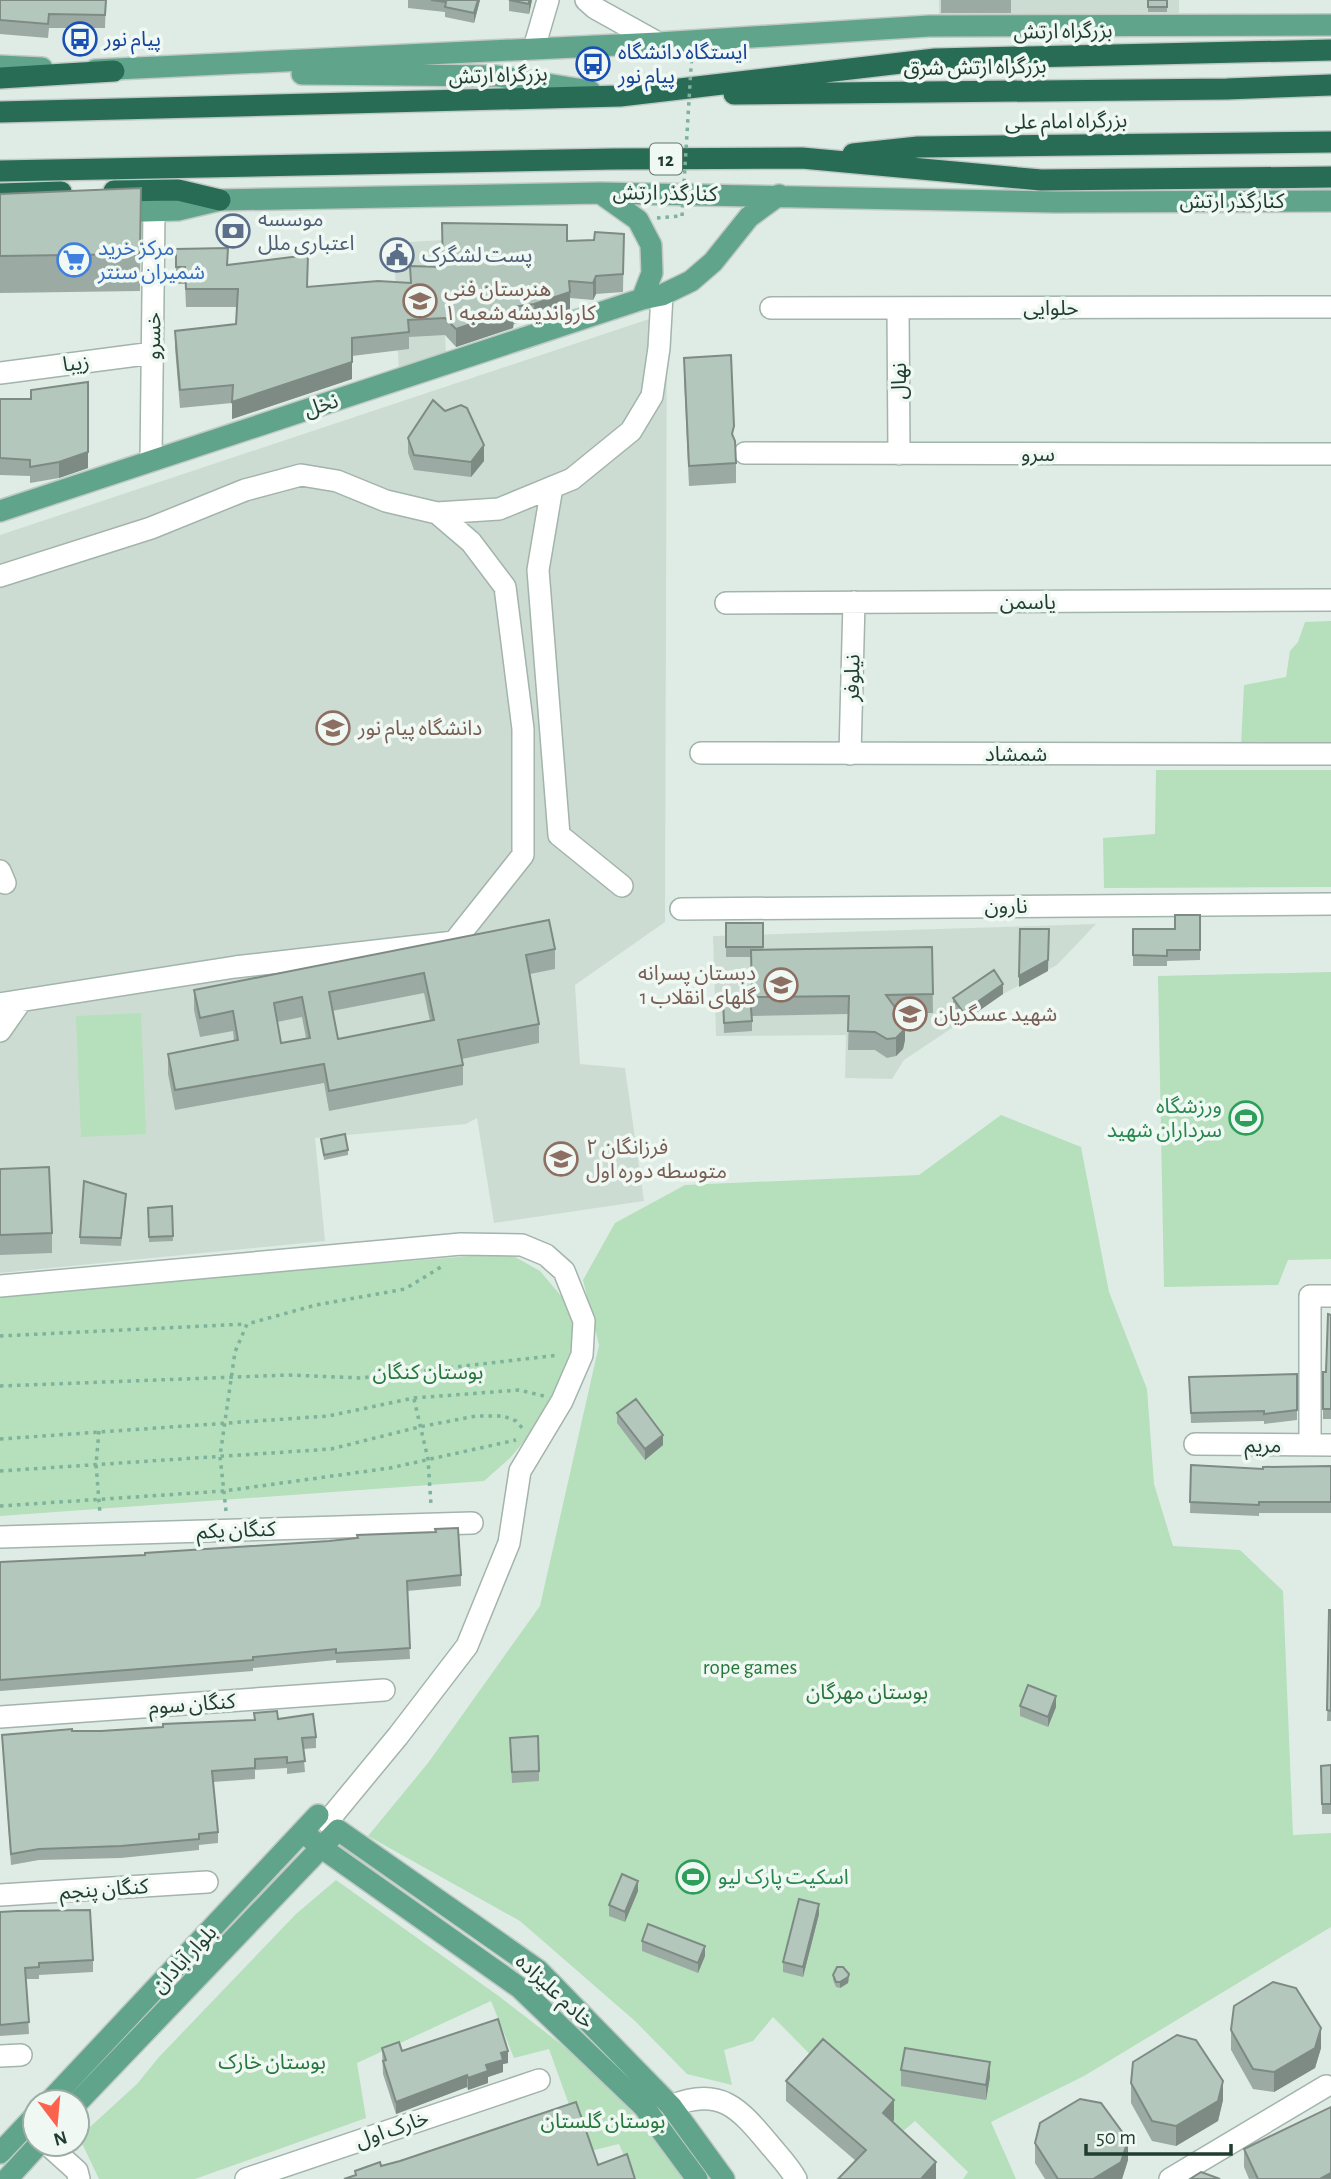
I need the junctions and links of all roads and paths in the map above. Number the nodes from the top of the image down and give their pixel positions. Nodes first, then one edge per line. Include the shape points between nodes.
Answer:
1 (548, 0) edge
2 (586, 0) edge
3 (1331, 25) edge
4 (658, 43) junction
5 (534, 48) junction
6 (1331, 50) edge
7 (692, 51) dead end
8 (0, 66) edge
9 (114, 71) junction
10 (0, 78) edge
11 (1331, 85) edge
12 (620, 96) junction
13 (0, 112) edge
14 (1331, 142) edge
15 (802, 158) junction
16 (0, 171) edge
17 (1331, 177) edge
18 (1181, 180) junction
19 (600, 192) junction
20 (0, 194) edge
21 (779, 195) junction
22 (220, 200) junction
23 (1331, 201) edge
24 (1088, 202) junction
25 (154, 211) junction
26 (98, 213) edge
27 (682, 216) dead end
28 (652, 297) junction
29 (1331, 307) edge
30 (898, 308) junction
31 (771, 309) dead end
32 (152, 353) junction
33 (0, 373) edge
34 (746, 453) dead end
35 (899, 454) junction
36 (1331, 454) edge
37 (151, 461) junction
38 (552, 487) junction
39 (0, 511) edge
40 (437, 513) junction
41 (0, 576) edge
42 (1331, 600) edge
43 (726, 603) dead end
44 (854, 603) junction
45 (701, 753) dead end
46 (850, 754) junction
47 (1331, 754) edge
48 (622, 886) dead end
49 (1331, 904) edge
50 (681, 909) dead end
51 (10, 1003) edge
52 (0, 1031) edge
53 (461, 1244) junction
54 (0, 1286) edge
55 (1321, 1296) edge
56 (247, 1324) junction
57 (0, 1336) edge
58 (582, 1350) junction
59 (232, 1377) junction
60 (0, 1386) edge
61 (414, 1398) junction
62 (562, 1401) junction
63 (225, 1424) junction
64 (419, 1427) junction
65 (99, 1430) junction
66 (535, 1438) junction
67 (0, 1439) edge
68 (1195, 1444) dead end
69 (1320, 1445) edge
70 (220, 1456) junction
71 (428, 1459) junction
72 (96, 1464) junction
73 (0, 1471) edge
74 (225, 1491) junction
75 (100, 1499) junction
76 (0, 1506) edge
77 (472, 1523) dead end
78 (433, 1524) junction
79 (227, 1531) junction
80 (100, 1534) junction
81 (0, 1537) edge
82 (384, 1690) dead end
83 (0, 1717) edge
84 (328, 1822) junction
85 (303, 1832) junction
86 (322, 1848) junction
87 (207, 1882) dead end
88 (0, 1895) edge
89 (22, 2055) dead end
90 (0, 2056) edge
91 (539, 2080) dead end
92 (1326, 2086) dead end
93 (62, 2088) edge
94 (91, 2088) edge
95 (671, 2106) junction
96 (21, 2135) edge
97 (0, 2153) edge
98 (26, 2158) edge
99 (63, 2158) edge
100 (7, 2179) edge
101 (79, 2179) edge
102 (246, 2179) edge
103 (697, 2179) edge
104 (724, 2179) edge
105 (796, 2179) edge
106 (1170, 2179) edge

1 - 5 street
2 - 4 street
3 - 4 main road via 929,26
4 - 5 main road
5 - 9 main road
6 - 12 highway, بزرگراه ارتش via 935,59
7 - 27 path, bridge
8 - 9 main road
9 - 10 highway
9 - 12 main road via 497,76
11 - 12 highway, بزرگراه ارتش شرق
12 - 13 highway, بزرگراه ارتش
14 - 15 highway, بزرگراه امام علی via 918,147
15 - 16 highway, 12
15 - 18 highway, 12 via 1041,180
17 - 18 highway, 12
18 - 24 main road
19 - 21 main road, کنارگذر ارتش
19 - 22 main road, کنارگذر ارتش
19 - 28 main road via 638,220 651,245
20 - 22 highway via 178,190
21 - 24 main road, کنارگذر ارتش
21 - 28 main road, نخل via 749,217 713,262 691,281
22 - 25 main road, کنارگذر ارتش
23 - 24 main road, کنارگذر ارتش
25 - 26 main road, کنارگذر ارتش
25 - 32 street, خسرو
28 - 37 main road, نخل
28 - 38 street via 659,348 652,396 631,431 572,479
29 - 30 street, حلوایی
30 - 31 street, حلوایی
30 - 35 street, نهال
32 - 33 street, زیبا
32 - 37 street, خسرو
34 - 35 street, سرو
35 - 36 street, سرو
37 - 39 main road, نخل
38 - 40 street via 499,509
38 - 48 street via 538,570 559,835
40 - 41 street via 386,501 337,481 301,475
40 - 51 street via 471,542 505,587 523,729 523,855 454,942 235,967
42 - 44 street, یاسمن
43 - 44 street, یاسمن
44 - 46 street, نیلوفر
45 - 46 street, شمشاد
46 - 47 street, شمشاد
49 - 50 street, نارون
51 - 52 street
53 - 54 street
53 - 56 path via 441,1268 405,1289 316,1305
53 - 58 street via 522,1245 546,1255 564,1271 584,1321
55 - 69 street
56 - 57 path
56 - 59 path via 235,1352
58 - 59 path via 361,1378
58 - 62 street
59 - 60 path
59 - 63 path
61 - 62 path via 519,1390
61 - 63 path via 328,1416
61 - 64 path
62 - 66 street
63 - 65 path
63 - 70 path
64 - 66 path via 476,1416 503,1416
64 - 70 path via 331,1449
64 - 71 path
65 - 67 path
65 - 72 path
66 - 71 path
66 - 84 street via 520,1471 509,1543 467,1646
68 - 69 street, مریم
70 - 72 path
70 - 74 path
71 - 74 path
71 - 78 path
72 - 73 path
72 - 75 path
74 - 75 path
74 - 79 path
75 - 76 path
75 - 80 path
77 - 78 street, کنگان یکم
78 - 79 street, کنگان یکم
79 - 80 street, کنگان یکم
80 - 81 street, کنگان یکم
82 - 83 street, کنگان سوم
84 - 85 main road, بلوار آبادان
84 - 86 main road, بلوار آبادان
84 - 95 main road, خادم علیزاده via 538,1970
85 - 86 main road, خادم علیزاده
85 - 93 main road, بلوار آبادان
86 - 94 main road, بلوار آبادان
86 - 103 main road, خادم علیزاده via 520,1988 644,2107
87 - 88 street, کنگان پنجم
89 - 90 street
91 - 102 street, خارک اول
92 - 106 street
95 - 104 main road, خادم علیزاده
95 - 105 street via 698,2097 716,2100 743,2114
96 - 97 main road
98 - 100 main road
99 - 101 street

